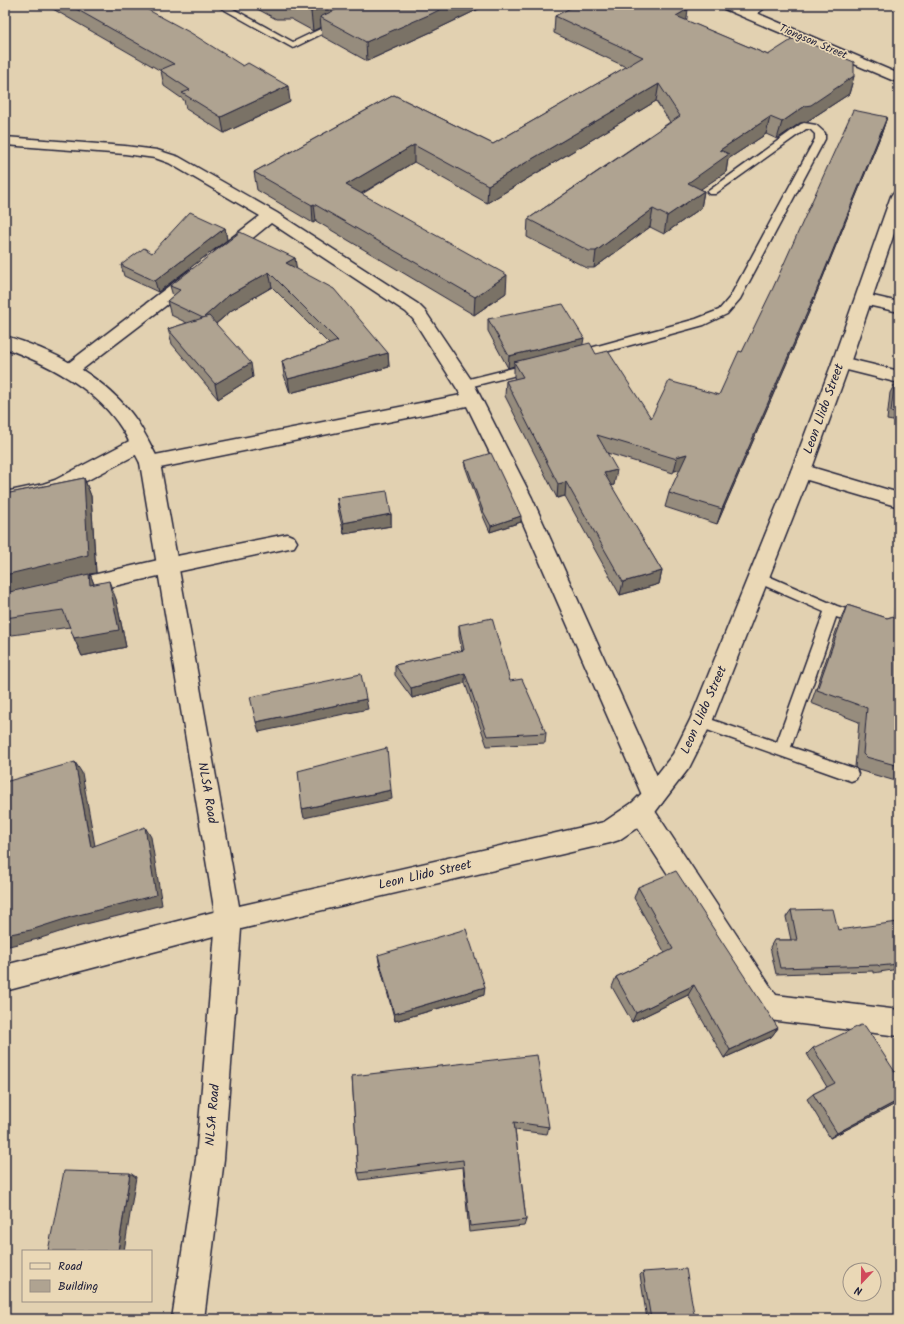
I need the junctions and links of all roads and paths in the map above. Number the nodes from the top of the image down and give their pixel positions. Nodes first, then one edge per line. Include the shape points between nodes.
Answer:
1 (220, 5) edge
2 (727, 5) edge
3 (761, 5) edge
4 (747, 13) junction
5 (343, 22) edge
6 (899, 79) edge
7 (5, 141) edge
8 (712, 192) dead end
9 (897, 206) edge
10 (272, 216) junction
11 (864, 299) junction
12 (899, 307) edge
13 (5, 342) edge
14 (569, 358) edge
15 (841, 363) junction
16 (540, 365) edge
17 (69, 371) junction
18 (899, 377) edge
19 (469, 391) junction
20 (140, 444) junction
21 (150, 463) junction
22 (801, 471) junction
23 (5, 499) edge
24 (899, 500) edge
25 (287, 542) dead end
26 (166, 566) junction
27 (759, 577) junction
28 (5, 603) edge
29 (832, 610) junction
30 (873, 624) edge
31 (701, 722) junction
32 (782, 750) junction
33 (851, 774) dead end
34 (648, 804) junction
35 (229, 920) junction
36 (5, 978) edge
37 (899, 1023) edge
38 (188, 1319) edge

1 - 5 lane via 293,45
2 - 4 street, Tiongson Street
3 - 4 street
4 - 6 street, Tiongson Street
7 - 10 street via 157,154 174,160
8 - 14 lane via 804,126 813,127 820,133 820,139 735,298 723,312 700,322
9 - 11 street, Leon Llido Street
10 - 17 street
10 - 19 street via 412,308
11 - 12 street
11 - 15 street, Leon Llido Street
13 - 17 street, NLSA Road via 43,357
15 - 18 street
15 - 22 street, Leon Llido Street
16 - 19 lane
17 - 20 street, NLSA Road via 99,392 123,417
19 - 21 street
19 - 34 street via 522,498
20 - 21 street, NLSA Road
20 - 23 street via 62,485
21 - 26 street, NLSA Road
22 - 24 street
22 - 27 street, Leon Llido Street
25 - 26 street
26 - 28 street
26 - 35 street, NLSA Road
27 - 29 lane
27 - 31 street, Leon Llido Street
29 - 30 lane
29 - 32 lane
31 - 32 lane
31 - 34 street, Leon Llido Street via 681,761
32 - 33 lane
34 - 35 street, Leon Llido Street via 610,832
34 - 37 street via 769,1007
35 - 36 street, Leon Llido Street
35 - 38 street, NLSA Road via 210,1159

